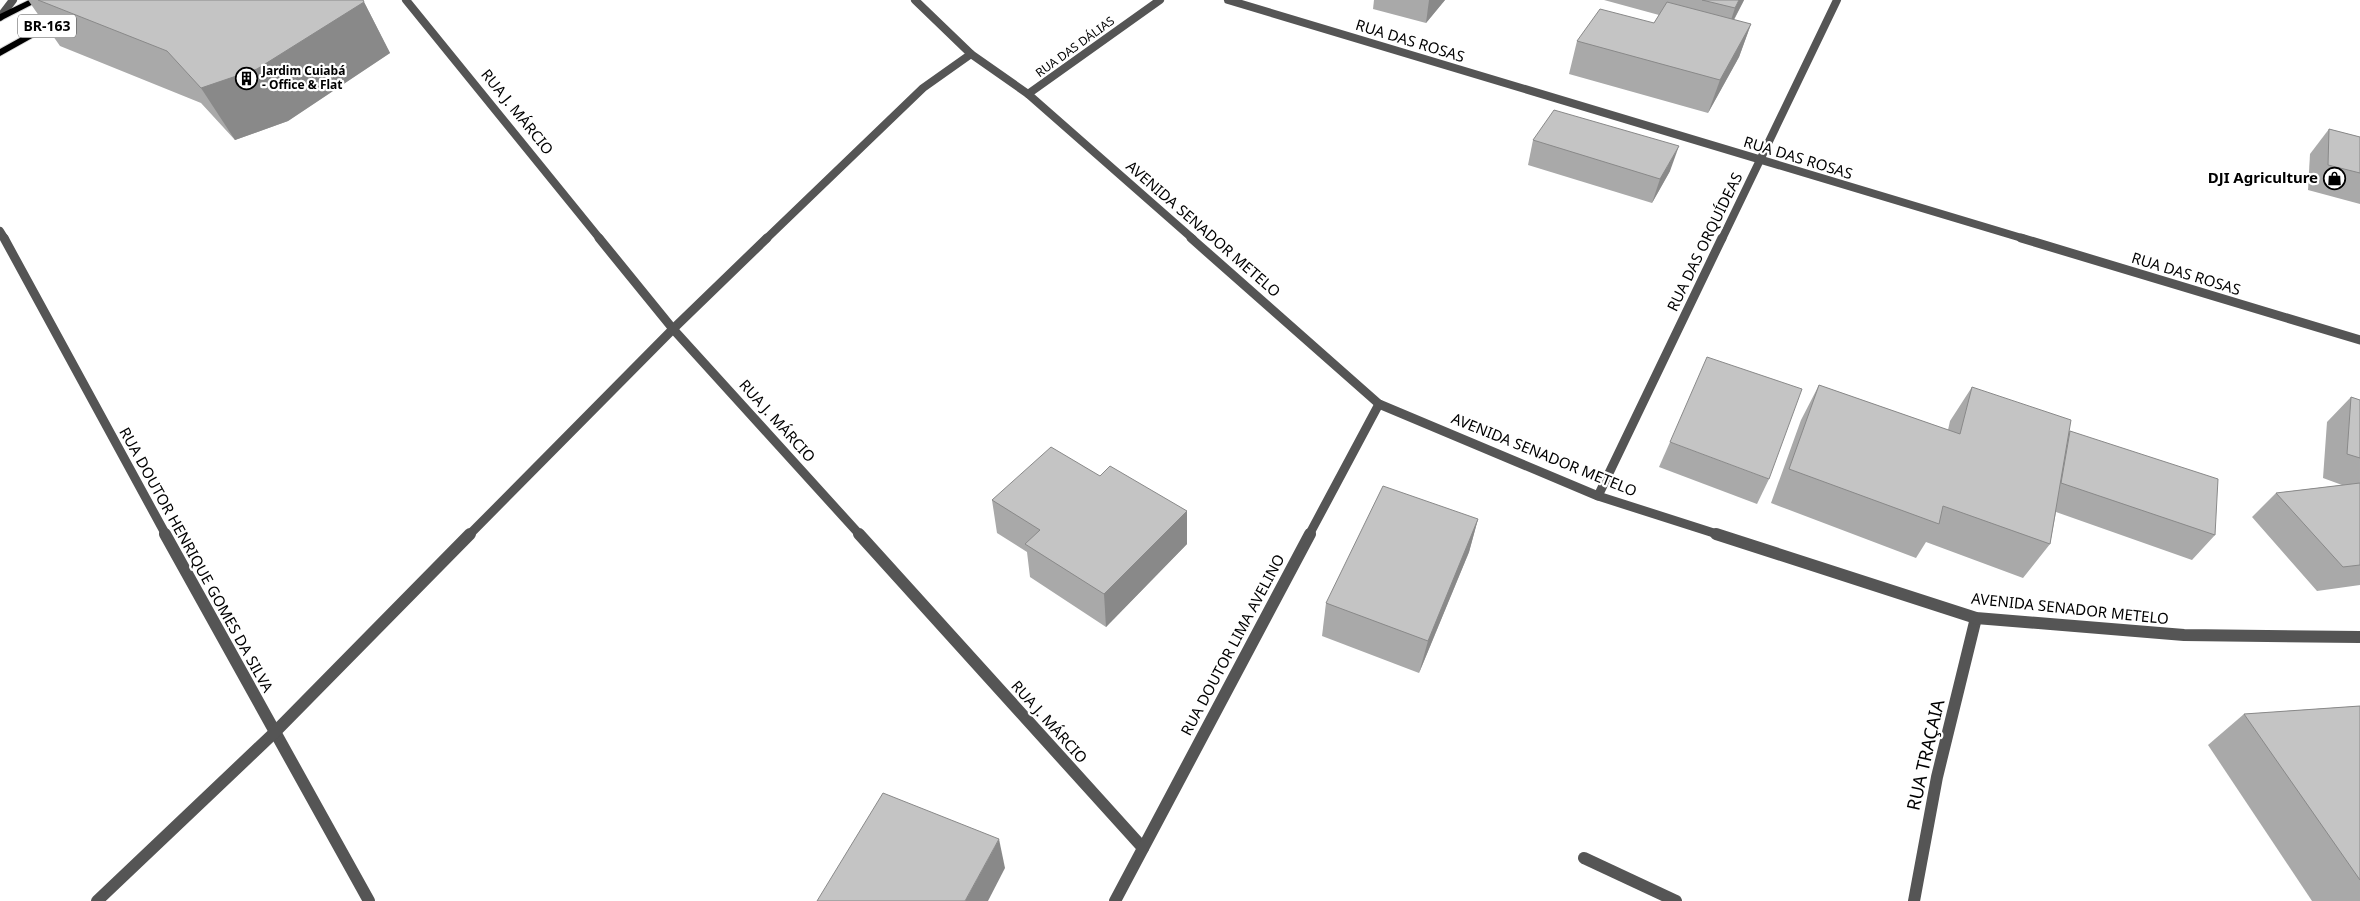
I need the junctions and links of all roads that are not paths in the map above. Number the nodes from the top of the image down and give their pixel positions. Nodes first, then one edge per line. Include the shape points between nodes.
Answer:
1 (12, 0) edge
2 (36, 0) edge
3 (95, 0) edge
4 (406, 0) edge
5 (915, 0) edge
6 (1160, 0) edge
7 (1228, 0) edge
8 (1838, 0) edge
9 (0, 18) edge
10 (0, 53) edge
11 (972, 54) junction
12 (1028, 94) junction
13 (1758, 161) junction
14 (0, 231) edge
15 (672, 329) junction
16 (2360, 340) edge
17 (1379, 404) junction
18 (1598, 496) junction
19 (1976, 618) junction
20 (2360, 637) edge
21 (274, 733) junction
22 (1143, 848) junction
23 (1584, 858) dead end
24 (97, 901) edge
25 (369, 901) edge
26 (1115, 901) edge
27 (1676, 901) edge
28 (1914, 901) edge

1 - 9 street
2 - 9 highway, BR-163
3 - 10 highway, BR-163
4 - 15 street, RUA J. MÁRCIO
5 - 11 street, AVENIDA SENADOR METELO
6 - 12 street, RUA DAS DÁLIAS
7 - 13 street, RUA DAS ROSAS
8 - 13 street, RUA DAS ORQUÍDEAS
11 - 12 street, AVENIDA SENADOR METELO
11 - 15 street via 923,88
12 - 17 street, AVENIDA SENADOR METELO
13 - 16 street, RUA DAS ROSAS
13 - 18 street, RUA DAS ORQUÍDEAS
14 - 21 street, RUA DOUTOR HENRIQUE GOMES DA SILVA
15 - 21 street
15 - 22 street, RUA J. MÁRCIO
17 - 18 street, AVENIDA SENADOR METELO
17 - 22 street, RUA DOUTOR LIMA AVELINO
18 - 19 street, AVENIDA SENADOR METELO
19 - 20 street, AVENIDA SENADOR METELO via 2184,635
19 - 28 street, RUA TRAÇAIA via 1937,777
21 - 24 street
21 - 25 street, RUA DOUTOR HENRIQUE GOMES DA SILVA
22 - 26 street, RUA DOUTOR LIMA AVELINO
23 - 27 street

